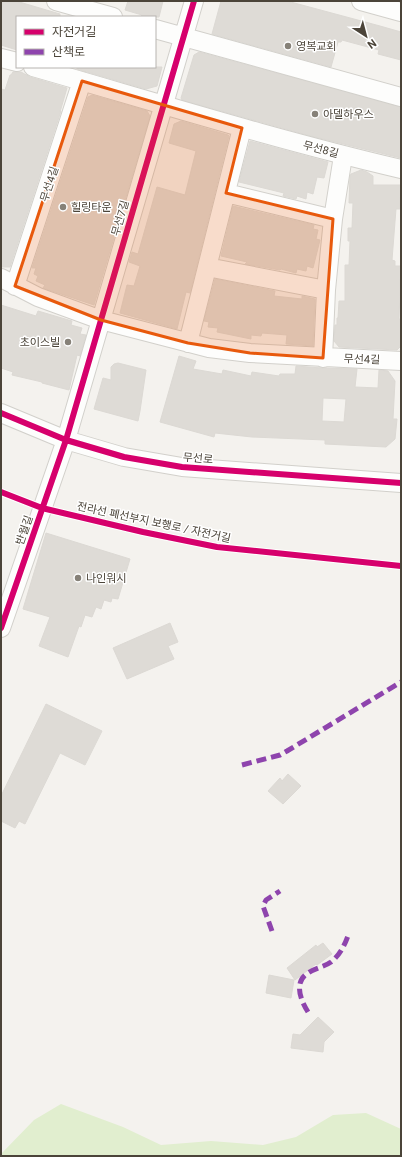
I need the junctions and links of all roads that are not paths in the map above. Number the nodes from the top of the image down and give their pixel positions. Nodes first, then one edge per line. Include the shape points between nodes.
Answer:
1 (56, 1) edge
2 (194, 1) edge
3 (361, 1) edge
4 (401, 12) edge
5 (109, 16) edge
6 (156, 29) edge
7 (183, 37) junction
8 (1, 58) edge
9 (16, 62) edge
10 (36, 68) edge
11 (82, 81) junction
12 (401, 98) edge
13 (163, 105) junction
14 (242, 128) junction
15 (343, 156) junction
16 (401, 169) edge
17 (226, 193) junction
18 (333, 219) junction
19 (207, 267) junction
20 (8, 282) edge
21 (326, 290) junction
22 (101, 320) junction
23 (188, 344) junction
24 (323, 358) junction
25 (401, 361) edge
26 (1, 413) edge
27 (66, 440) junction
28 (401, 483) edge
29 (1, 628) edge

1 - 5 street
2 - 7 street, 무선7길
3 - 4 street
6 - 7 street
7 - 12 street
7 - 13 street, 무선7길
8 - 9 street
10 - 11 street
11 - 13 street
11 - 20 street, 무선4길
13 - 14 street
13 - 22 street, 무선7길
14 - 15 street, 무선8길
14 - 17 street
15 - 16 street, 무선8길
15 - 18 street
17 - 18 street
17 - 19 street
18 - 21 street
19 - 21 street
19 - 23 street
20 - 22 street, 무선4길 via 55,304
21 - 24 street
22 - 23 street, 무선4길
22 - 27 street, 무선7길
23 - 24 street, 무선4길 via 250,354
24 - 25 street, 무선4길
26 - 27 street, 무선로
27 - 28 street, 무선로 via 124,457 182,467
27 - 29 street, 반월길

